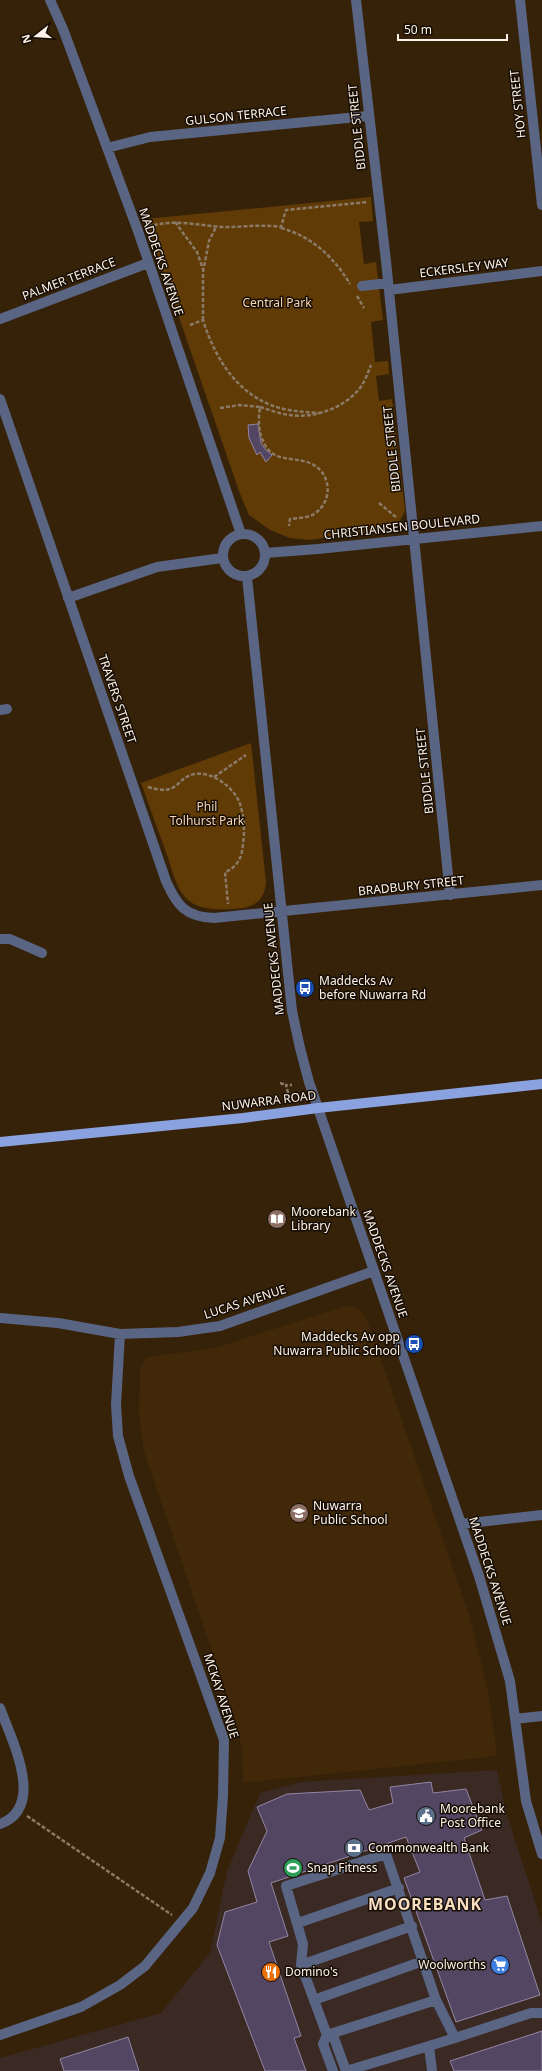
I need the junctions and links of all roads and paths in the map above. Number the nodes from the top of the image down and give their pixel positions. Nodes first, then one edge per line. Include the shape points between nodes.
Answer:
1 (50, 0) edge
2 (356, 0) edge
3 (520, 0) edge
4 (368, 116) junction
5 (107, 148) junction
6 (379, 201) junction
7 (542, 205) edge
8 (175, 222) junction
9 (216, 227) junction
10 (281, 228) junction
11 (138, 230) junction
12 (148, 263) junction
13 (203, 269) junction
14 (542, 271) edge
15 (362, 286) dead end
16 (388, 287) junction
17 (364, 308) dead end
18 (0, 319) edge
19 (203, 320) junction
20 (190, 325) dead end
21 (371, 365) dead end
22 (0, 399) edge
23 (260, 407) junction
24 (220, 408) dead end
25 (319, 413) junction
26 (379, 503) dead end
27 (396, 517) dead end
28 (290, 526) dead end
29 (542, 526) edge
30 (241, 534) junction
31 (415, 538) junction
32 (265, 553) junction
33 (222, 558) junction
34 (247, 577) junction
35 (68, 598) junction
36 (246, 755) dead end
37 (213, 778) junction
38 (148, 787) dead end
39 (542, 885) edge
40 (227, 894) dead end
41 (450, 895) junction
42 (282, 912) junction
43 (0, 939) edge
44 (42, 953) dead end
45 (280, 1083) dead end
46 (542, 1084) edge
47 (286, 1085) junction
48 (292, 1085) dead end
49 (288, 1094) dead end
50 (318, 1108) junction
51 (0, 1142) edge
52 (374, 1271) junction
53 (0, 1318) edge
54 (120, 1334) junction
55 (542, 1515) edge
56 (461, 1524) junction
57 (0, 1708) edge
58 (542, 1716) edge
59 (515, 1719) junction
60 (18, 1810) junction
61 (0, 1824) edge
62 (542, 1854) edge
63 (399, 1888) junction
64 (182, 1922) junction
65 (298, 1923) junction
66 (412, 1926) junction
67 (423, 1961) junction
68 (301, 1965) junction
69 (314, 2000) junction
70 (436, 2000) junction
71 (542, 2006) edge
72 (531, 2013) junction
73 (542, 2013) edge
74 (0, 2035) edge
75 (327, 2035) junction
76 (455, 2038) junction
77 (429, 2046) junction
78 (333, 2071) edge
79 (346, 2071) edge
80 (432, 2071) edge

1 - 5 street, MADDECKS AVENUE
2 - 4 street, BIDDLE STREET
3 - 7 street, HOY STREET
4 - 5 street, GULSON TERRACE via 150,137
4 - 6 street, BIDDLE STREET
5 - 11 street, MADDECKS AVENUE
6 - 10 path via 286,210
6 - 16 street, BIDDLE STREET
8 - 9 path
8 - 11 path
8 - 13 path via 197,252
9 - 10 path via 267,225
9 - 13 path via 209,241
10 - 17 path via 301,234 329,256 347,278
11 - 12 street, MADDECKS AVENUE
12 - 18 street, PALMER TERRACE
12 - 30 street, MADDECKS AVENUE
13 - 19 path
14 - 16 street, ECKERSLEY WAY
15 - 16 street, ECKERSLEY WAY
16 - 31 street, BIDDLE STREET
19 - 20 path
19 - 25 path via 221,363 234,380 256,398 289,410
21 - 25 path via 362,386 353,395
22 - 35 street, TRAVERS STREET
23 - 24 path via 240,405
23 - 25 path via 291,416
23 - 28 path via 258,422 262,439 268,449 276,456 311,464 326,478 328,493 323,506 313,514 290,519
26 - 27 path
29 - 31 street, CHRISTIANSEN BOULEVARD
30 - 32 street via 258,540
30 - 33 street via 225,545
31 - 32 street, CHRISTIANSEN BOULEVARD via 318,550
31 - 41 street, BIDDLE STREET
32 - 34 street via 259,570
33 - 34 street via 228,570
33 - 35 street via 156,567
34 - 42 street, MADDECKS AVENUE
35 - 42 street, TRAVERS STREET via 172,896 180,906 202,918
36 - 37 path
37 - 38 path via 195,774 169,790
37 - 40 path via 225,784 240,803 244,822 242,853 238,863 225,872
39 - 41 street, BRADBURY STREET
41 - 42 street, BRADBURY STREET
42 - 50 street, MADDECKS AVENUE via 295,1029
43 - 44 street via 10,939
45 - 47 path
46 - 50 main road, NUWARRA ROAD
47 - 48 path
47 - 49 path
50 - 51 main road, NUWARRA ROAD
50 - 52 street, MADDECKS AVENUE
52 - 54 street, LUCAS AVENUE via 220,1326 178,1332
52 - 56 street, MADDECKS AVENUE
53 - 54 street, LUCAS AVENUE via 58,1323
54 - 64 street, MCKAY AVENUE via 116,1405 118,1436 224,1740 220,1838 210,1873 193,1908
55 - 56 street
56 - 59 street, MADDECKS AVENUE via 500,1644 510,1681
57 - 60 street via 23,1774 25,1792
58 - 59 street
59 - 62 street, MADDECKS AVENUE via 526,1801
60 - 61 street via 12,1818
60 - 64 path
63 - 65 street
63 - 65 street via 386,1854 286,1886
63 - 66 street
64 - 74 street, MCKAY AVENUE via 145,1966 120,1985 81,2007
65 - 68 street via 303,1944
66 - 67 street
66 - 68 street
67 - 69 street
67 - 70 street
68 - 69 street
69 - 75 street
70 - 75 street
70 - 76 street
71 - 72 street
72 - 73 street
72 - 76 street
75 - 78 street via 323,2044
75 - 79 street via 334,2038
76 - 77 street
77 - 79 street
77 - 80 street

